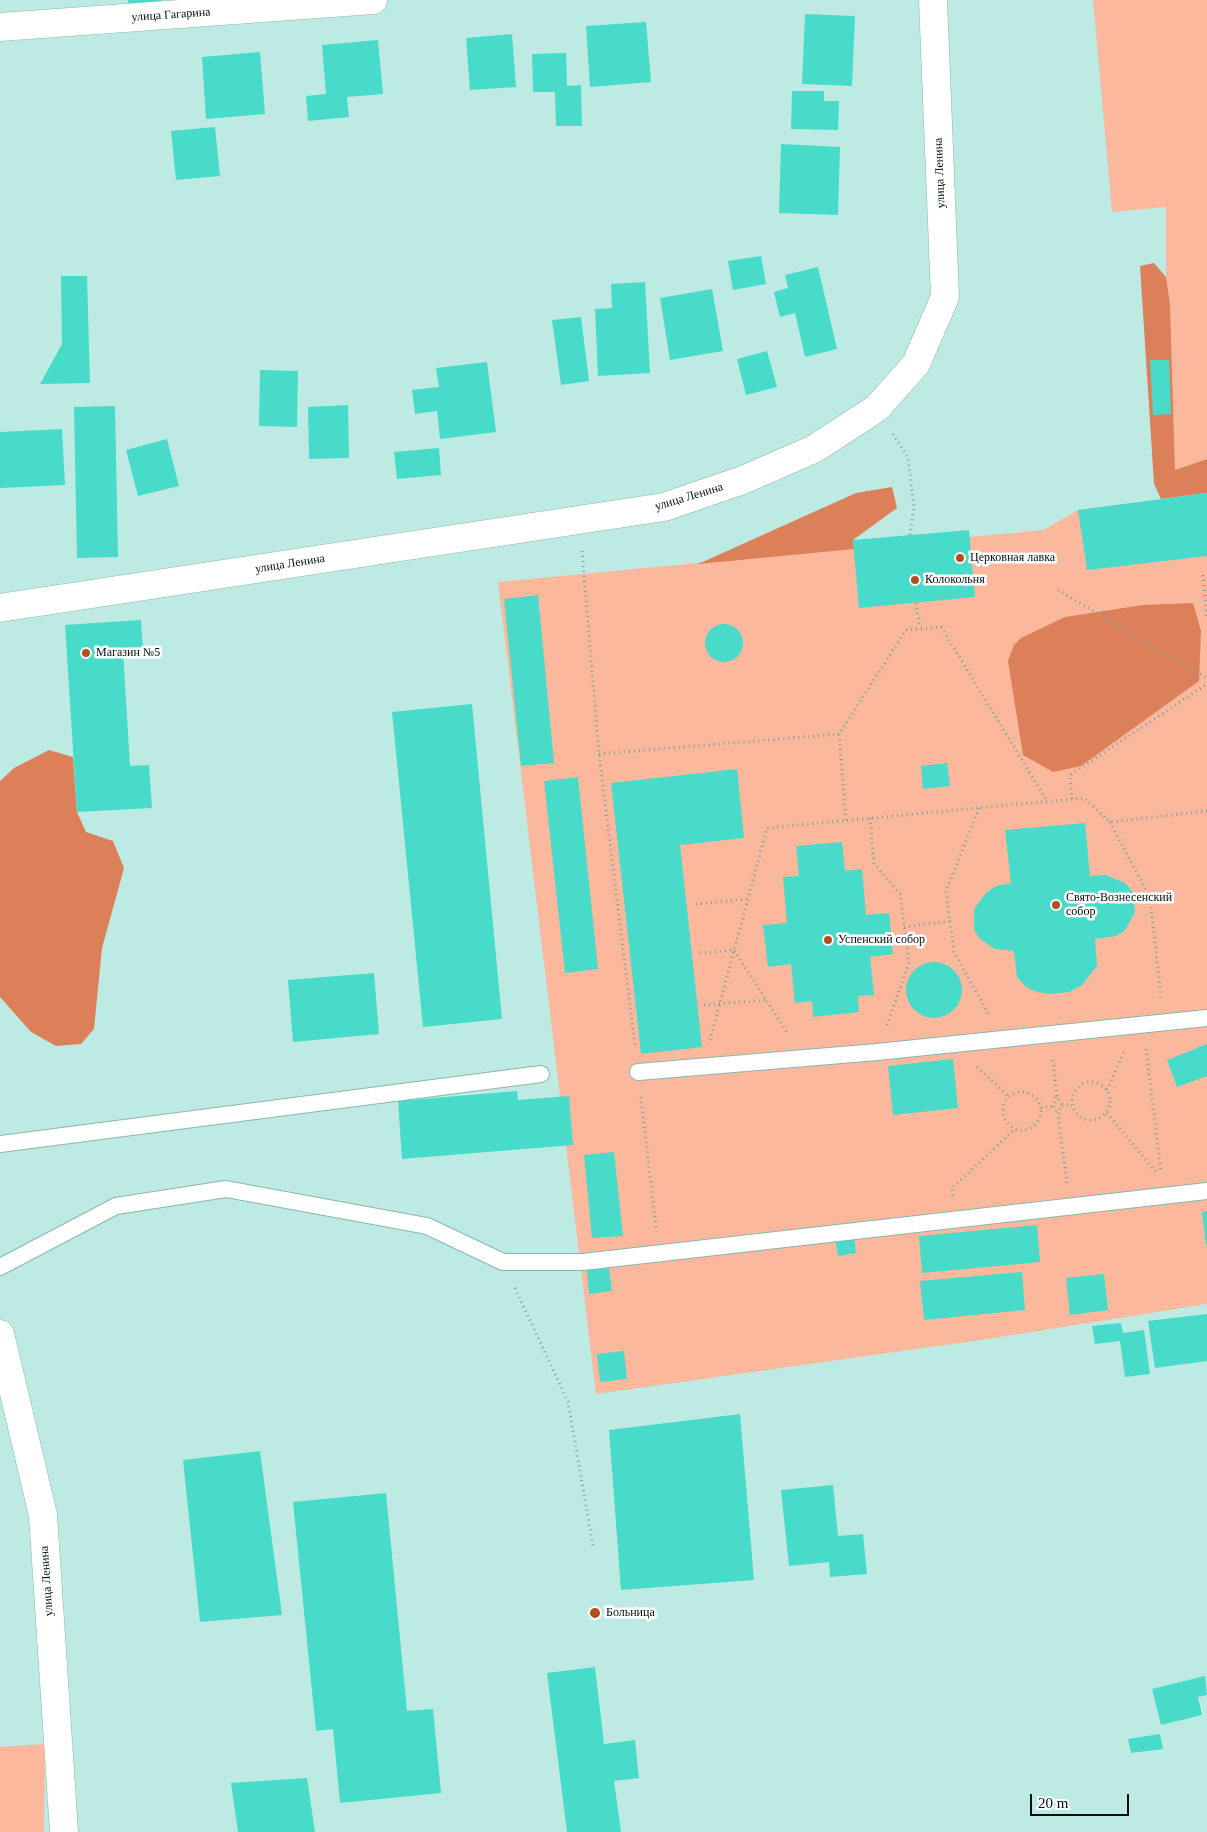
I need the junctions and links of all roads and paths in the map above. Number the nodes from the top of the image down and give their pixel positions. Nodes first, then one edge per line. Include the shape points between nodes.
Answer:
1 (373, 0) edge
2 (933, 0) edge
3 (0, 27) edge
4 (877, 408) junction
5 (578, 520) junction
6 (910, 535) dead end
7 (1203, 575) dead end
8 (1058, 590) dead end
9 (916, 603) dead end
10 (0, 608) edge
11 (1207, 619) edge
12 (920, 628) junction
13 (1207, 678) edge
14 (1207, 684) edge
15 (839, 734) junction
16 (599, 754) junction
17 (1072, 799) junction
18 (1047, 801) junction
19 (979, 808) junction
20 (1207, 811) edge
21 (870, 818) junction
22 (846, 820) junction
23 (1110, 822) junction
24 (748, 899) junction
25 (696, 904) dead end
26 (950, 921) junction
27 (904, 927) junction
28 (734, 950) junction
29 (700, 953) dead end
30 (766, 1000) junction
31 (720, 1003) junction
32 (704, 1005) dead end
33 (1207, 1018) edge
34 (1163, 1022) junction
35 (1140, 1025) junction
36 (1051, 1034) junction
37 (1002, 1039) junction
38 (953, 1044) junction
39 (877, 1052) junction
40 (791, 1059) junction
41 (712, 1066) junction
42 (638, 1072) junction
43 (541, 1074) dead end
44 (1106, 1090) junction
45 (1057, 1096) junction
46 (1009, 1097) junction
47 (1072, 1104) junction
48 (1062, 1105) junction
49 (1053, 1106) junction
50 (1041, 1108) junction
51 (1107, 1113) junction
52 (1058, 1115) junction
53 (1015, 1129) junction
54 (0, 1144) edge
55 (1207, 1191) edge
56 (1070, 1208) junction
57 (956, 1221) junction
58 (659, 1255) junction
59 (503, 1262) junction
60 (0, 1267) edge
61 (0, 1334) edge
62 (592, 1546) dead end
63 (64, 1832) edge

1 - 3 main road, улица Гагарина
2 - 4 main road, улица Ленина via 945,297 916,364
4 - 5 main road, улица Ленина via 814,450 743,480 664,507
4 - 6 path via 908,458 914,508
5 - 10 main road, улица Ленина
5 - 16 path
7 - 11 path
8 - 13 path
9 - 12 path
12 - 15 path via 906,630
12 - 18 path via 941,627
14 - 17 path via 1070,774
15 - 16 path
15 - 22 path
16 - 42 path
17 - 18 path
17 - 23 path via 1084,798
18 - 19 path
19 - 21 path
19 - 26 path via 946,891
20 - 23 path
21 - 22 path
21 - 27 path via 874,863 900,894
22 - 24 path via 767,828
23 - 34 path via 1150,898
24 - 25 path
24 - 28 path
26 - 27 path
26 - 37 path via 954,952
27 - 39 path via 909,963
28 - 29 path
28 - 30 path
28 - 31 path
30 - 31 path
30 - 40 path via 789,1036
31 - 32 path
31 - 41 path via 710,1043
33 - 34 lane
34 - 35 lane
35 - 36 lane
35 - 44 path
35 - 51 path via 1162,1178
36 - 37 lane
36 - 45 path
37 - 38 lane
38 - 39 lane
38 - 46 path
39 - 40 lane
40 - 41 lane
41 - 42 lane
42 - 58 path
43 - 54 lane
44 - 47 path via 1096,1082 1084,1084 1074,1092
44 - 51 path via 1110,1101
45 - 48 path
45 - 49 path
46 - 50 path via 1014,1093 1027,1092 1038,1099
46 - 53 path via 1003,1108 1004,1115
47 - 48 path
47 - 51 path via 1084,1119 1096,1120
48 - 52 path
49 - 50 path
49 - 52 path
50 - 53 path via 1041,1117 1033,1127
52 - 56 path
53 - 57 path via 952,1188
55 - 56 lane
56 - 57 lane
57 - 58 lane
58 - 59 lane via 583,1262
59 - 60 lane via 427,1226 226,1189 116,1206
59 - 62 path via 568,1402
61 - 63 main road, улица Ленина via 43,1515

